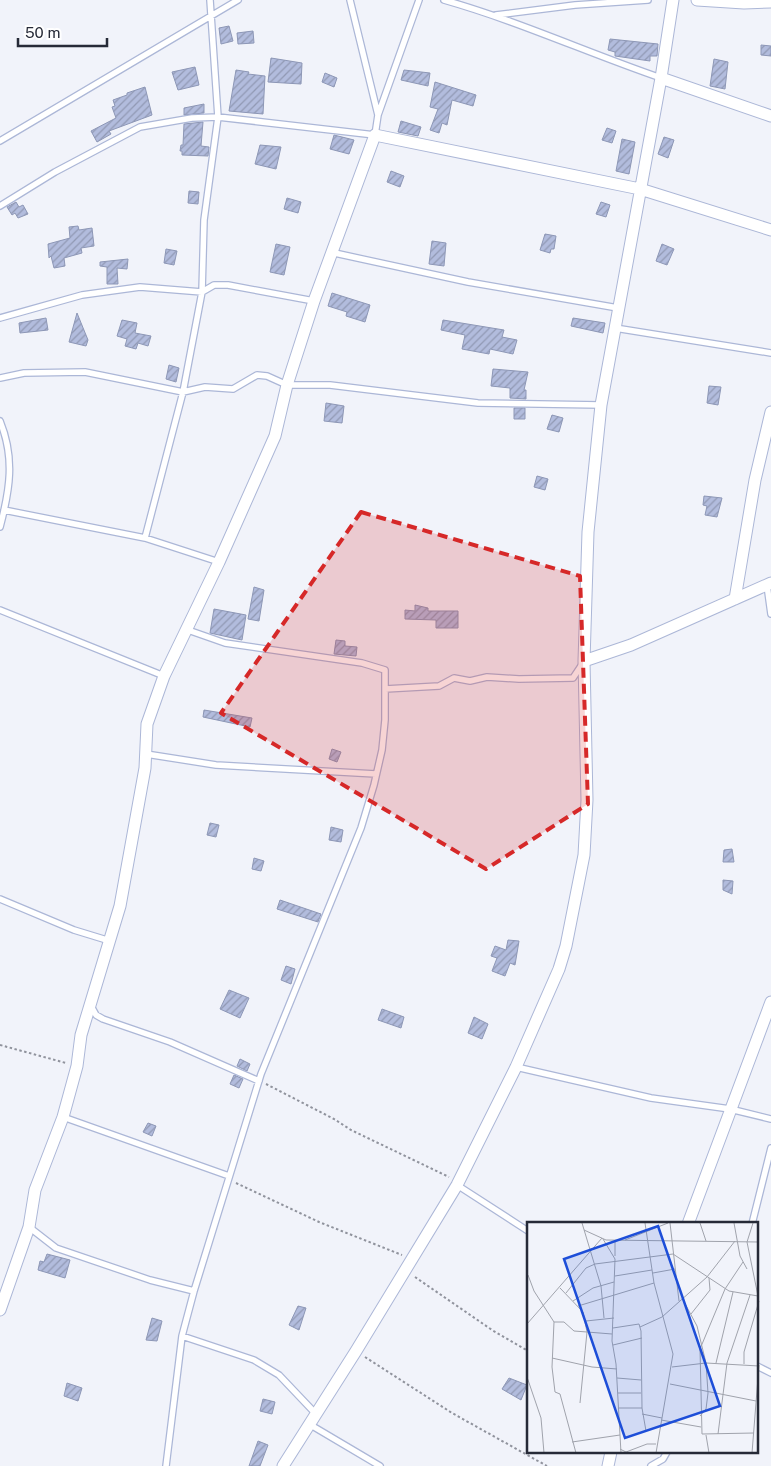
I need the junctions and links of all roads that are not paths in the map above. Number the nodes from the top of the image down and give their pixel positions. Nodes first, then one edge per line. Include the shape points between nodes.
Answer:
1 (210, 0) edge
2 (238, 0) edge
3 (350, 0) edge
4 (418, 0) edge
5 (444, 0) edge
6 (648, 0) edge
7 (673, 0) edge
8 (697, 0) edge
9 (771, 2) edge
10 (495, 15) junction
11 (210, 17) junction
12 (661, 78) junction
13 (378, 114) junction
14 (771, 116) edge
15 (218, 118) junction
16 (375, 135) junction
17 (0, 141) edge
18 (640, 189) junction
19 (0, 206) edge
20 (771, 230) edge
21 (330, 252) junction
22 (202, 292) junction
23 (314, 301) junction
24 (618, 308) junction
25 (0, 318) edge
26 (614, 328) junction
27 (771, 353) edge
28 (0, 378) edge
29 (287, 385) junction
30 (183, 392) junction
31 (601, 406) junction
32 (771, 412) edge
33 (0, 421) edge
34 (4, 510) junction
35 (0, 527) edge
36 (145, 538) junction
37 (219, 562) junction
38 (769, 584) edge
39 (735, 599) junction
40 (0, 610) edge
41 (771, 614) edge
42 (185, 629) junction
43 (584, 661) junction
44 (164, 676) junction
45 (385, 689) junction
46 (146, 754) junction
47 (376, 774) junction
48 (0, 899) edge
49 (110, 941) junction
50 (771, 1002) edge
51 (90, 1004) junction
52 (516, 1067) junction
53 (259, 1081) junction
54 (730, 1109) junction
55 (64, 1118) junction
56 (771, 1119) edge
57 (771, 1148) edge
58 (229, 1176) junction
59 (458, 1184) junction
60 (689, 1222) edge
61 (752, 1222) edge
62 (29, 1227) junction
63 (527, 1230) edge
64 (194, 1290) junction
65 (0, 1310) edge
66 (182, 1336) junction
67 (758, 1366) edge
68 (771, 1373) edge
69 (316, 1414) junction
70 (309, 1424) junction
71 (666, 1454) edge
72 (166, 1466) edge
73 (283, 1466) edge
74 (380, 1466) edge
75 (651, 1466) edge

1 - 11 lane
2 - 11 lane
3 - 13 lane
4 - 13 lane
5 - 10 lane
6 - 10 lane
7 - 12 street
8 - 9 street
10 - 12 lane
11 - 15 lane
11 - 17 lane
12 - 14 street
12 - 18 street
13 - 16 lane
15 - 16 lane
15 - 19 lane via 192,118 140,127 55,172
15 - 22 lane via 204,220
16 - 18 street
16 - 21 street
18 - 20 street
18 - 24 street
21 - 23 street
21 - 24 lane via 468,282
22 - 23 lane via 214,285 228,285
22 - 25 lane via 140,287 82,295
22 - 30 lane
23 - 29 street
24 - 26 street
26 - 27 lane
26 - 31 street
28 - 30 lane via 86,372
29 - 30 lane via 257,375 233,389 205,387
29 - 31 lane via 330,385 478,403
29 - 37 street via 275,436
30 - 36 lane
31 - 43 street via 588,532
32 - 39 street via 755,480
33 - 34 lane via 9,442 11,474
34 - 35 lane
34 - 36 lane
36 - 37 lane
37 - 42 street
38 - 39 street
38 - 41 lane
39 - 43 street via 631,645
40 - 44 lane
42 - 44 street
42 - 45 lane via 225,643 374,666 385,670
43 - 45 lane via 573,678 487,677 470,681 454,678 439,686
43 - 52 street via 587,800 584,855 559,969
44 - 46 street via 147,724
45 - 47 lane via 383,735
46 - 47 lane via 216,765
46 - 49 street via 124,886
47 - 53 lane via 361,828
48 - 49 lane via 74,930
49 - 51 street
50 - 54 street
51 - 53 lane via 103,1019 170,1042
51 - 55 street
52 - 54 lane via 651,1098
52 - 59 street
53 - 58 lane
54 - 56 lane
54 - 60 street
55 - 58 lane
55 - 62 street via 35,1190
57 - 61 lane
58 - 64 lane
59 - 63 lane
59 - 69 street
62 - 64 lane via 56,1248 150,1280
62 - 65 street
64 - 66 lane
66 - 69 lane via 254,1360 279,1375
66 - 72 lane
67 - 68 lane
69 - 70 street
70 - 73 street
70 - 74 lane
71 - 75 lane

